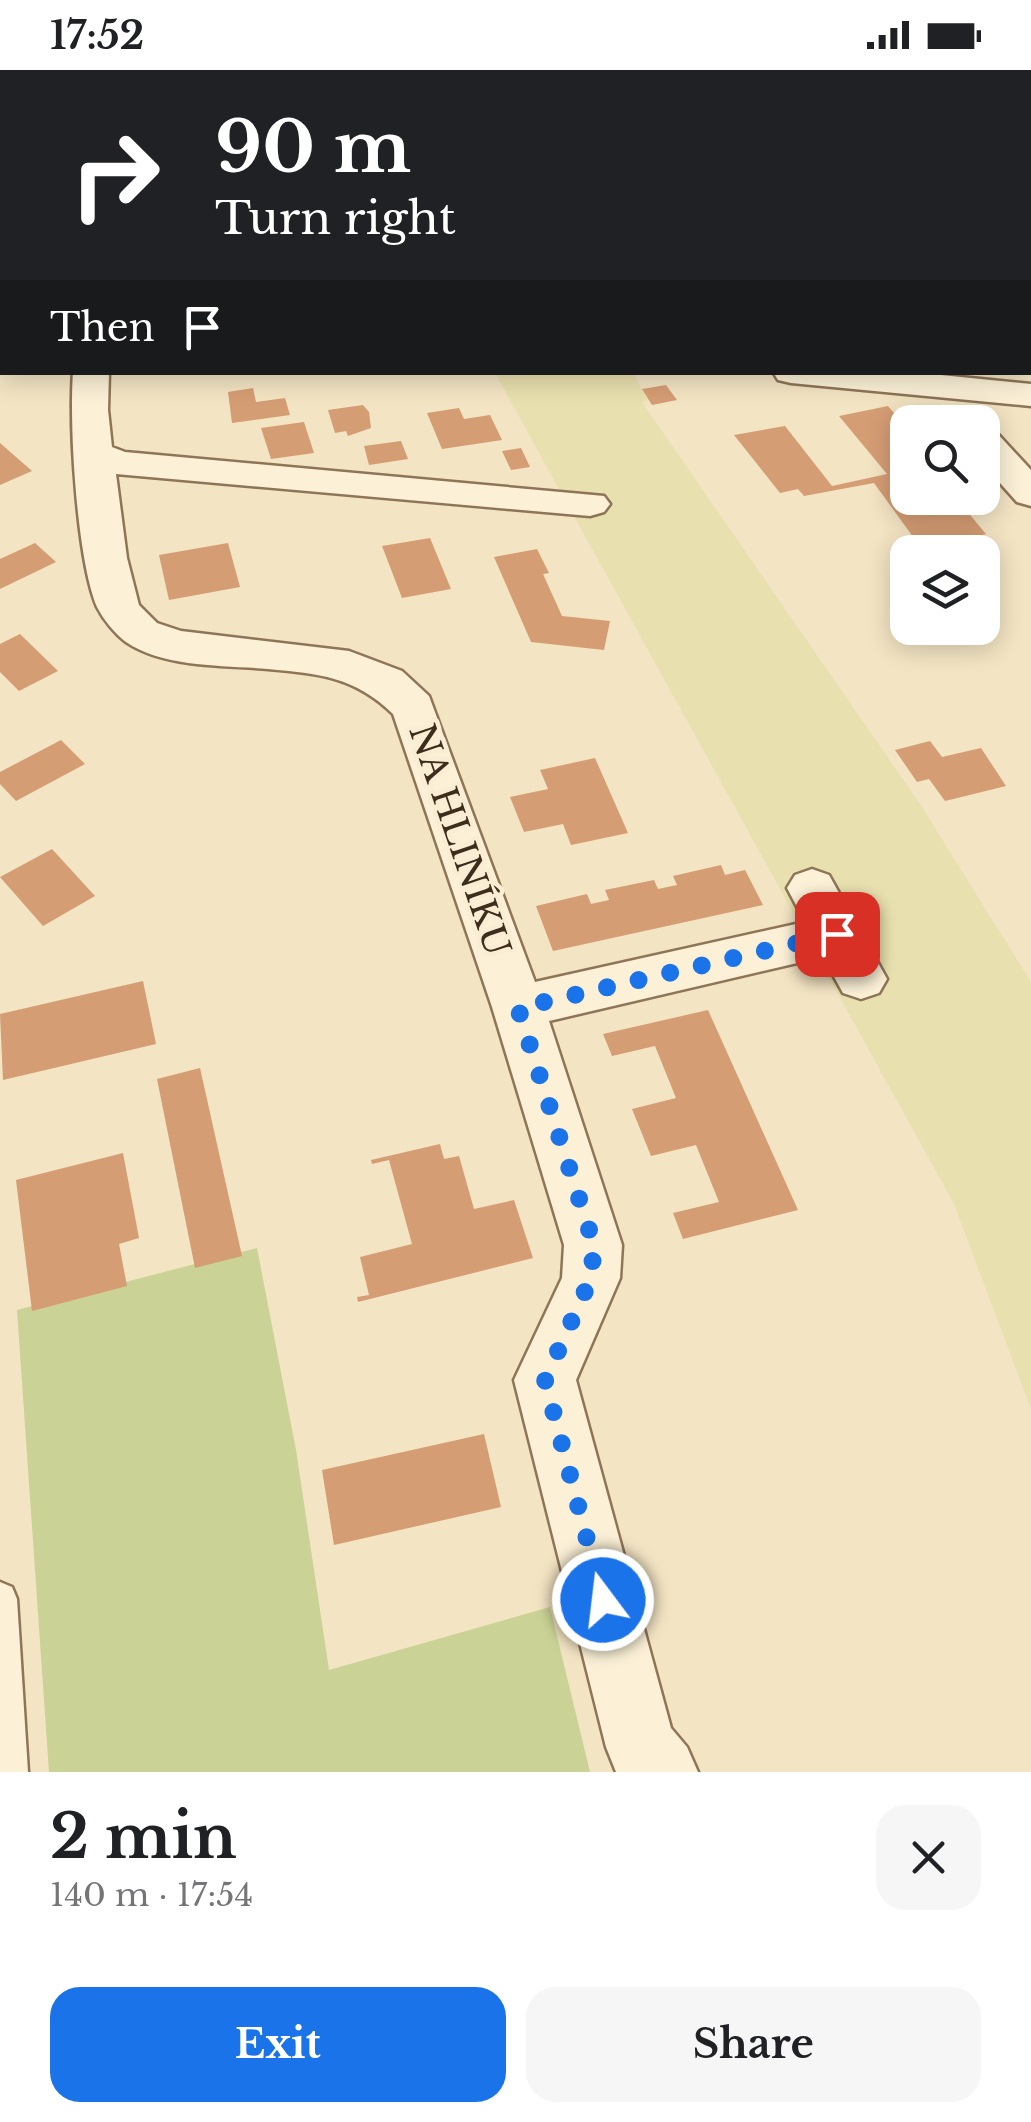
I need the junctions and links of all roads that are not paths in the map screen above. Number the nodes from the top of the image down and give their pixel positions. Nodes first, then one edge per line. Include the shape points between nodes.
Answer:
1 (91, 375) edge
2 (822, 375) edge
3 (944, 387) junction
4 (1031, 395) edge
5 (956, 405) edge
6 (94, 453) junction
7 (1000, 459) edge
8 (1031, 494) edge
9 (610, 540) dead end
10 (812, 888) dead end
11 (837, 934) junction
12 (861, 979) dead end
13 (518, 1008) junction
14 (0, 1599) edge
15 (10, 1772) edge
16 (662, 1772) edge

1 - 6 street, NA HLINÍKU
2 - 3 street
3 - 4 street
3 - 5 street
6 - 9 street via 118,463 588,490
6 - 13 street, NA HLINÍKU via 114,598 132,625 180,644 358,666 403,690
7 - 8 street
10 - 11 street
11 - 12 street
11 - 13 street
13 - 16 street, NA HLINÍKU via 594,1245 591,1278 545,1380 641,1747
14 - 15 lane

